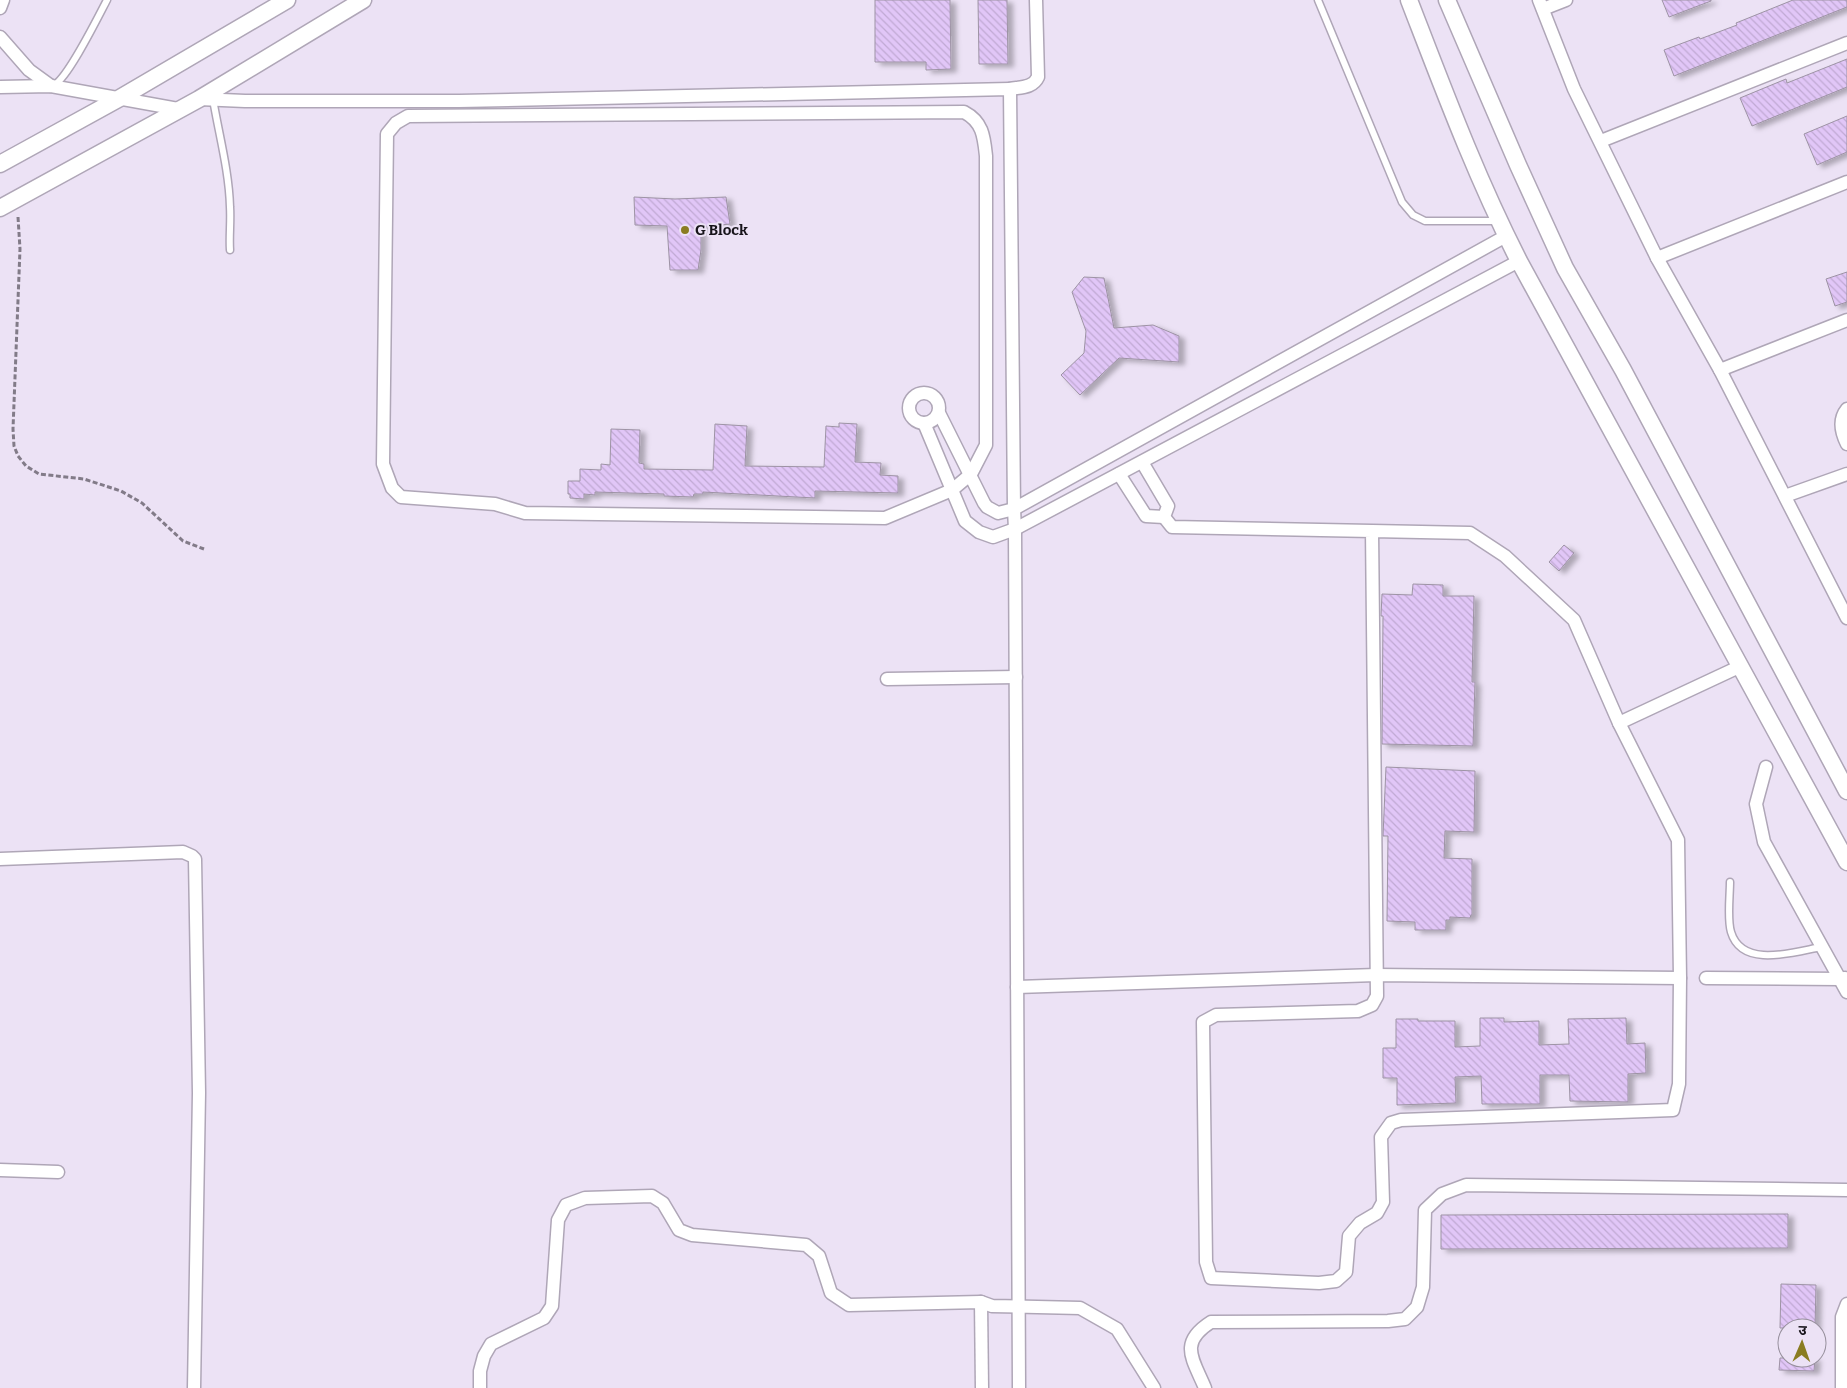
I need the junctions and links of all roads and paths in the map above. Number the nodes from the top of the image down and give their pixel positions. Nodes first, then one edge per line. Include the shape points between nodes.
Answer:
1 (3, 0) edge
2 (107, 0) edge
3 (287, 0) edge
4 (363, 0) edge
5 (1036, 0) edge
6 (1318, 0) edge
7 (1409, 0) edge
8 (1447, 0) edge
9 (1566, 0) edge
10 (1541, 4) edge
11 (0, 8) edge
12 (0, 37) edge
13 (1847, 43) edge
14 (50, 86) junction
15 (0, 87) edge
16 (1010, 89) junction
17 (120, 98) junction
18 (206, 99) junction
19 (178, 109) junction
20 (1601, 141) junction
21 (0, 164) edge
22 (1847, 182) edge
23 (17, 198) junction
24 (0, 208) edge
25 (1503, 228) junction
26 (230, 250) dead end
27 (1657, 258) junction
28 (1519, 261) junction
29 (1847, 320) edge
30 (1720, 370) junction
31 (1847, 409) edge
32 (939, 413) junction
33 (924, 423) junction
34 (1847, 444) edge
35 (1142, 462) junction
36 (971, 474) junction
37 (1119, 474) junction
38 (1847, 474) edge
39 (952, 490) junction
40 (1785, 496) junction
41 (1014, 510) junction
42 (1164, 517) junction
43 (1015, 529) junction
44 (1372, 531) junction
45 (204, 549) dead end
46 (1847, 618) edge
47 (1741, 666) junction
48 (1016, 677) junction
49 (886, 679) dead end
50 (1619, 723) junction
51 (1766, 767) dead end
52 (1847, 791) edge
53 (0, 859) edge
54 (1847, 862) edge
55 (1730, 882) dead end
56 (1821, 947) junction
57 (1376, 975) junction
58 (1680, 978) junction
59 (1706, 978) dead end
60 (1844, 978) edge
61 (1017, 987) junction
62 (1847, 992) edge
63 (0, 1170) edge
64 (58, 1172) dead end
65 (1847, 1190) edge
66 (982, 1302) junction
67 (1019, 1302) junction
68 (1847, 1304) edge
69 (1844, 1358) edge
70 (194, 1388) edge
71 (480, 1388) edge
72 (982, 1388) edge
73 (1019, 1388) edge
74 (1154, 1388) edge
75 (1205, 1388) edge
76 (1842, 1388) edge

1 - 11 street
2 - 14 lane via 68,68 58,82
3 - 17 street
4 - 18 street
5 - 16 street via 1038,77 1031,85
6 - 25 lane via 1402,202 1413,215 1426,221
7 - 25 street
8 - 52 street via 1565,268 1623,370
9 - 10 street
10 - 20 street via 1574,89
12 - 14 street via 29,70
13 - 20 street
14 - 15 street
14 - 17 street
16 - 18 street via 459,101
16 - 41 street
17 - 19 street
17 - 21 street
18 - 19 street
18 - 26 lane via 228,184
19 - 23 street
20 - 27 street
22 - 27 street
23 - 24 street
23 - 45 path via 20,249 13,429 18,456 39,474 84,480 121,491 142,503 183,541
25 - 28 street
25 - 41 street
27 - 30 street
28 - 35 street
28 - 47 street
29 - 30 street
30 - 40 street
31 - 34 street via 1840,422
32 - 33 street via 933,421
32 - 33 street via 939,402 932,394 917,394 910,401 909,411 914,420
32 - 36 street
33 - 39 street
35 - 37 street
35 - 42 street via 1168,506
36 - 39 street
36 - 39 street via 986,445 986,156 984,136 973,116 954,112 408,116 396,123 388,134 383,464 392,488 401,496 495,504 525,513 885,518
36 - 41 street via 988,507 998,513
37 - 42 street via 1146,516
37 - 43 street
38 - 40 street
39 - 43 street via 965,521 979,532 993,538
40 - 46 street
41 - 43 street
42 - 44 street via 1172,527
43 - 48 street
44 - 50 street via 1470,533 1505,556 1574,620
44 - 57 street
47 - 50 street
47 - 54 street
48 - 49 street
48 - 61 street
50 - 58 street via 1678,840
51 - 56 street via 1756,804 1764,842
53 - 70 street via 183,852 195,860 199,1093
55 - 56 lane via 1731,930 1736,943 1745,950 1769,957
56 - 60 street
57 - 58 street
57 - 58 street via 1377,996 1372,1006 1358,1011 1216,1015 1203,1022 1206,1262 1211,1278 1336,1281 1346,1272 1349,1236 1360,1223 1377,1213 1383,1202 1381,1137 1390,1123 1673,1110 1679,1084
57 - 61 street
59 - 60 street
60 - 62 street
61 - 67 street
63 - 64 street
65 - 75 street via 1466,1185 1442,1194 1426,1210 1424,1287 1418,1307 1406,1319 1388,1322 1211,1322 1200,1329 1191,1342 1190,1353
66 - 67 street via 992,1306
66 - 71 street via 848,1304 831,1293 819,1256 806,1245 692,1236 679,1230 663,1203 652,1196 585,1198 566,1205 558,1220 552,1306 544,1318 491,1344 480,1371
66 - 72 street
67 - 73 street
67 - 74 street via 1080,1308 1118,1329
68 - 69 street via 1842,1317
69 - 76 street

